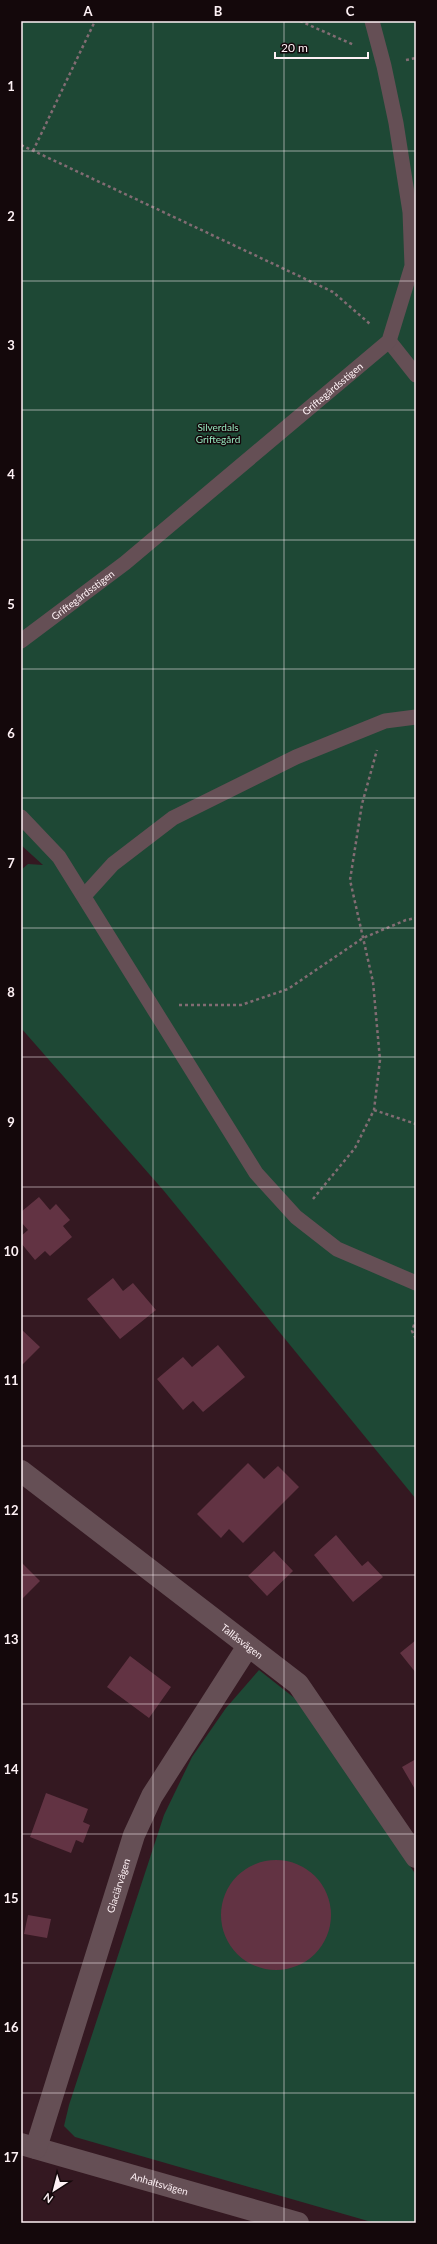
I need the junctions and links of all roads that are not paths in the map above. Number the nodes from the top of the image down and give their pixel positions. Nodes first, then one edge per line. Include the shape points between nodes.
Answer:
1 (372, 21) edge
2 (389, 341) junction
3 (416, 375) edge
4 (21, 641) edge
5 (416, 717) edge
6 (21, 817) edge
7 (84, 896) junction
8 (416, 1283) edge
9 (21, 1471) edge
10 (248, 1646) junction
11 (416, 1857) edge
12 (28, 2146) edge
13 (298, 2223) edge

1 - 2 lane via 396,123 410,212 412,266
2 - 3 lane
2 - 4 lane, Griftegårdsstigen via 125,564
5 - 7 lane via 385,721 296,757 173,818 112,864
6 - 7 lane via 59,857
7 - 8 lane via 256,1173 296,1217 337,1249
9 - 10 street, Tallåsvägen
10 - 11 street, Tallåsvägen via 298,1684
10 - 12 street, Glaciärvägen via 152,1796 134,1835
12 - 13 street, Anhaltsvägen

